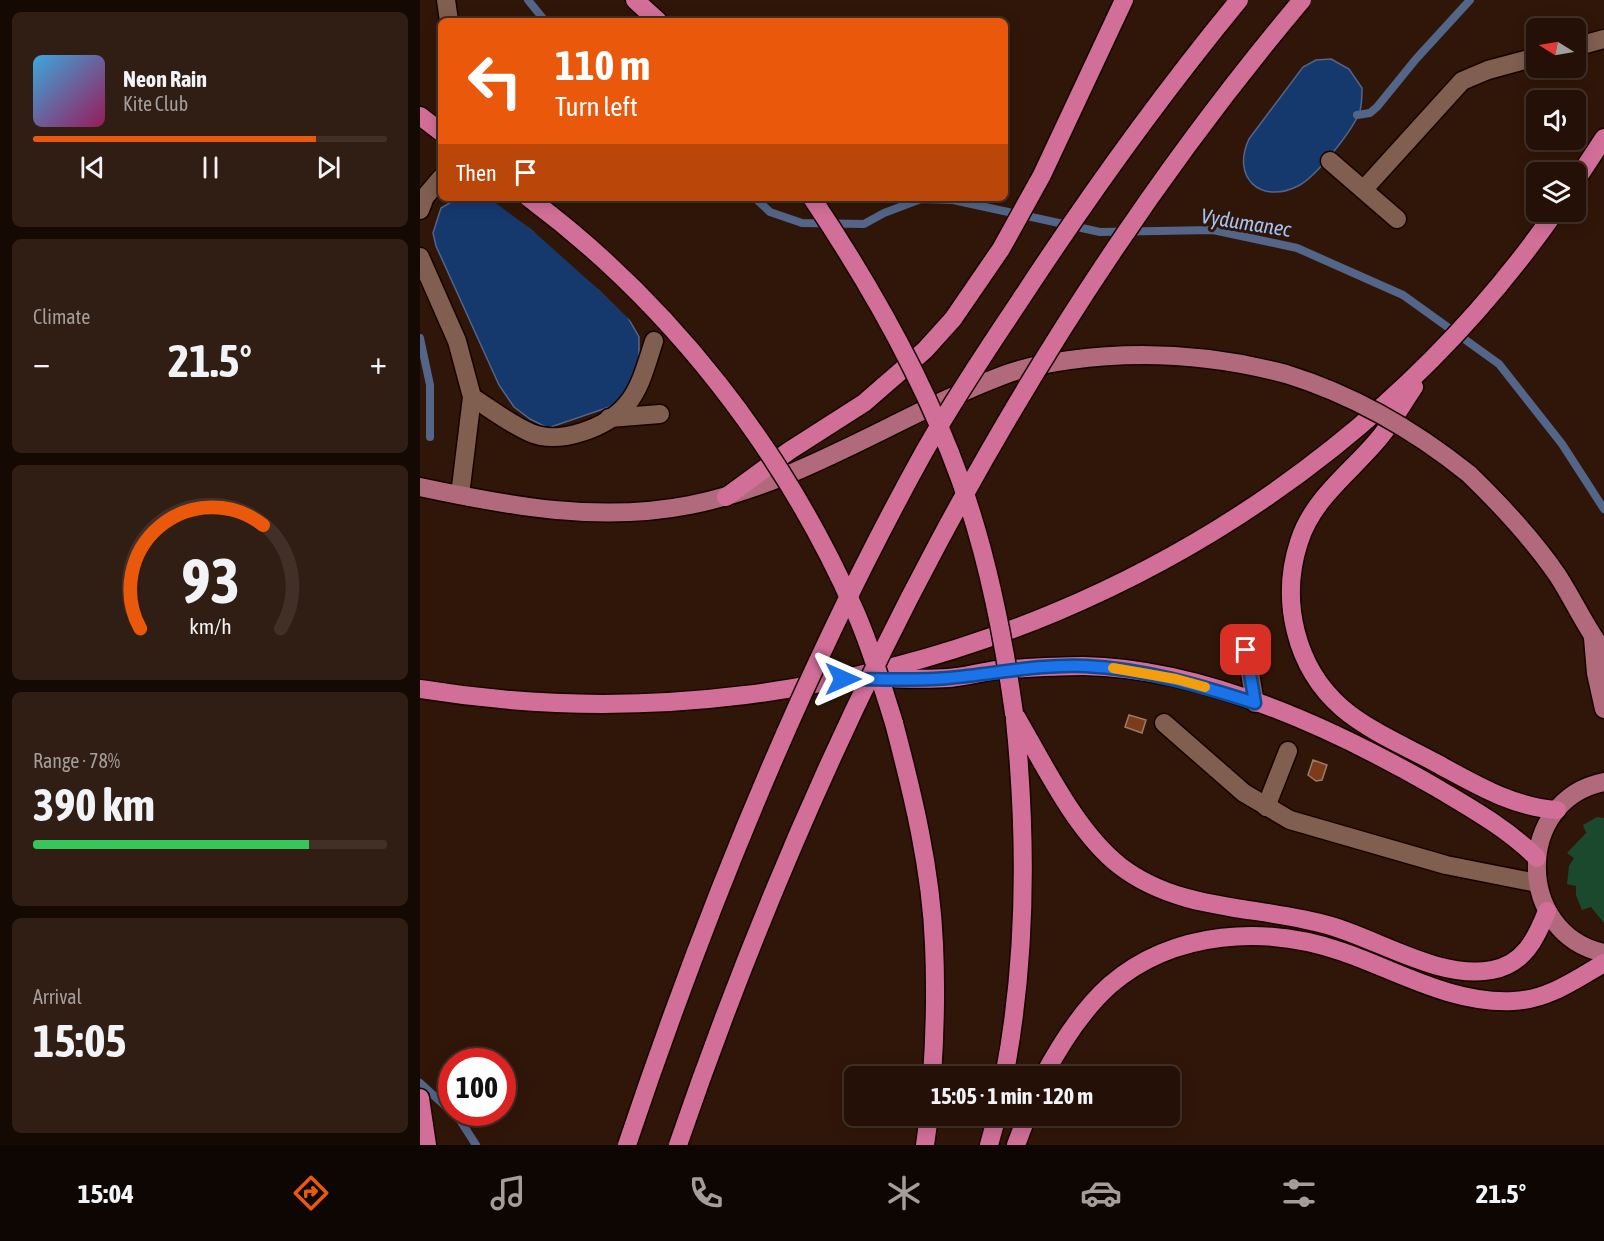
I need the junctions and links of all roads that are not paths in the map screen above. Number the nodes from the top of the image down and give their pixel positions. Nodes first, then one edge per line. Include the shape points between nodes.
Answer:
1 (446, 0) edge
2 (635, 0) edge
3 (1124, 0) edge
4 (1239, 0) edge
5 (1302, 0) edge
6 (449, 18) edge
7 (655, 18) edge
8 (1604, 39) edge
9 (1586, 44) edge
10 (1526, 60) edge
11 (420, 116) edge
12 (438, 130) edge
13 (1604, 138) edge
14 (1330, 162) dead end
15 (1586, 165) edge
16 (438, 182) edge
17 (1364, 189) junction
18 (533, 201) edge
19 (814, 201) edge
20 (420, 210) edge
21 (1396, 219) dead end
22 (1547, 222) edge
23 (420, 257) edge
24 (654, 341) dead end
25 (1431, 360) junction
26 (472, 397) junction
27 (660, 414) dead end
28 (609, 418) junction
29 (420, 487) edge
30 (460, 495) junction
31 (726, 496) junction
32 (1598, 645) edge
33 (1246, 650) dead end
34 (843, 679) junction
35 (420, 689) edge
36 (1255, 703) junction
37 (1604, 710) edge
38 (1014, 713) junction
39 (1164, 723) dead end
40 (1288, 751) dead end
41 (1602, 779) edge
42 (1266, 807) junction
43 (1557, 810) junction
44 (1537, 858) junction
45 (1537, 883) junction
46 (1547, 911) junction
47 (1604, 953) edge
48 (1604, 963) edge
49 (933, 1066) edge
50 (1006, 1066) edge
51 (1050, 1066) edge
52 (420, 1098) edge
53 (928, 1126) edge
54 (994, 1126) edge
55 (1023, 1126) edge
56 (427, 1145) edge
57 (627, 1145) edge
58 (678, 1145) edge
59 (925, 1145) edge
60 (989, 1145) edge
61 (1016, 1145) edge

1 - 6 lane
2 - 7 highway
3 - 31 highway via 1042,175 1001,249 953,319 925,351 864,403
4 - 57 highway, bridge via 1057,244 926,448 873,547 757,797
5 - 58 highway, bridge via 1154,192 1021,398 959,506 897,624 791,847
8 - 9 lane
10 - 17 lane via 1462,81
11 - 12 highway
13 - 15 highway
14 - 17 lane
16 - 20 lane
17 - 21 lane
18 - 49 highway, bridge via 616,272 667,323 756,433 806,515 855,612 894,723 926,870 934,942
19 - 38 highway, bridge via 892,328 957,470 994,598
22 - 25 highway via 1485,304
23 - 26 lane via 457,341
24 - 28 lane via 627,405
25 - 34 highway via 1285,485 1184,550 1045,618 932,658
25 - 43 highway via 1381,436 1330,489 1299,540 1290,586 1295,633 1316,677 1343,709 1496,795 1521,805
26 - 28 lane via 531,433 548,437 562,437
26 - 30 lane
27 - 28 lane
29 - 30 main road
30 - 31 main road via 556,510 617,514
31 - 32 main road, bridge via 802,468 1006,374 1051,363 1133,354 1224,360 1286,374 1337,392 1400,424 1438,449 1469,474 1530,538 1558,576
32 - 37 main road via 1596,673
33 - 36 lane
34 - 35 highway via 743,696 628,704 550,702
34 - 36 highway via 947,678 996,670 1084,666 1176,679
36 - 44 highway via 1310,723 1410,773 1471,808
38 - 46 highway via 1084,830 1118,865 1142,882 1168,892 1229,908 1332,926 1432,963 1474,972 1491,971 1517,961 1528,950
38 - 50 highway via 1023,819 1023,892 1020,970
39 - 42 lane via 1244,793
40 - 42 lane
41 - 43 main road
42 - 45 lane via 1324,831 1446,865
43 - 44 main road via 1540,841
44 - 45 main road
45 - 46 main road
46 - 47 main road via 1576,942
48 - 51 highway via 1551,993 1512,1002 1437,989 1343,952 1288,938 1218,937 1155,956 1110,985 1065,1040
52 - 56 highway
53 - 59 highway
54 - 60 highway
55 - 61 highway

